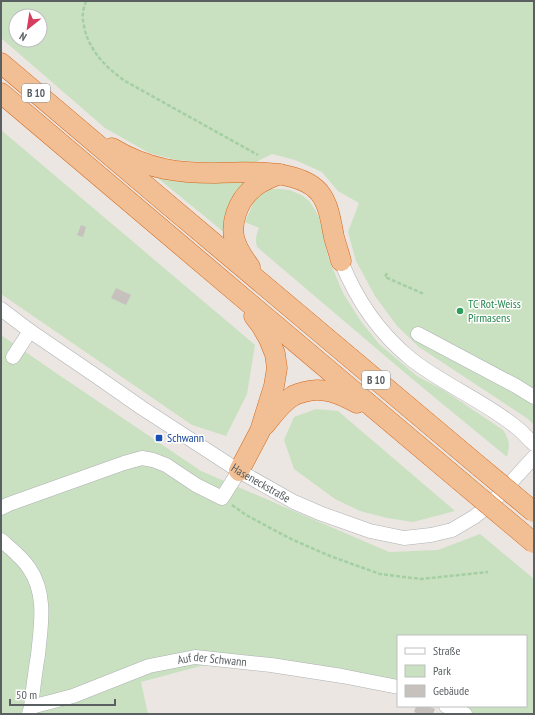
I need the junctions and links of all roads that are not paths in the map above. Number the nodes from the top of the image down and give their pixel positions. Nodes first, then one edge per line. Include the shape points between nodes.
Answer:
1 (1, 63) edge
2 (1, 92) edge
3 (71, 122) junction
4 (280, 174) junction
5 (341, 261) joint
6 (236, 292) junction
7 (272, 293) junction
8 (1, 309) edge
9 (30, 331) junction
10 (418, 334) dead end
11 (13, 358) dead end
12 (534, 397) edge
13 (386, 419) junction
14 (260, 431) junction
15 (534, 447) edge
16 (239, 471) junction
17 (1, 508) edge
18 (534, 512) edge
19 (1, 540) edge
20 (534, 543) edge
21 (397, 687) edge
22 (448, 707) edge
23 (30, 710) edge
24 (465, 714) edge

1 - 3 highway, B 10
2 - 6 highway, B 10
3 - 4 highway via 122,154 165,169
3 - 7 highway, B 10
4 - 5 highway via 308,183 319,192 329,214
4 - 7 highway via 250,191 236,212 234,223 234,237 241,254
5 - 15 street, Haseneckstraße via 355,292 373,320 400,349 429,372 502,417 517,428
6 - 13 highway, B 10
6 - 14 highway via 261,325 275,354 277,368 274,386
7 - 18 highway, B 10, bridge
8 - 9 street, Haseneckstraße
9 - 11 street
9 - 16 street, Haseneckstraße
10 - 12 street
13 - 14 highway via 334,392 311,390 294,395
13 - 20 highway, B 10, bridge
14 - 16 highway
15 - 16 street, Haseneckstraße via 493,502 474,517 452,530 404,538 370,531 322,514 294,502
16 - 17 street via 222,498 166,465 142,458
19 - 23 street via 30,569 40,592 42,619
21 - 23 street, Auf der Schwann via 271,665 195,657 149,666 74,696
22 - 24 street

